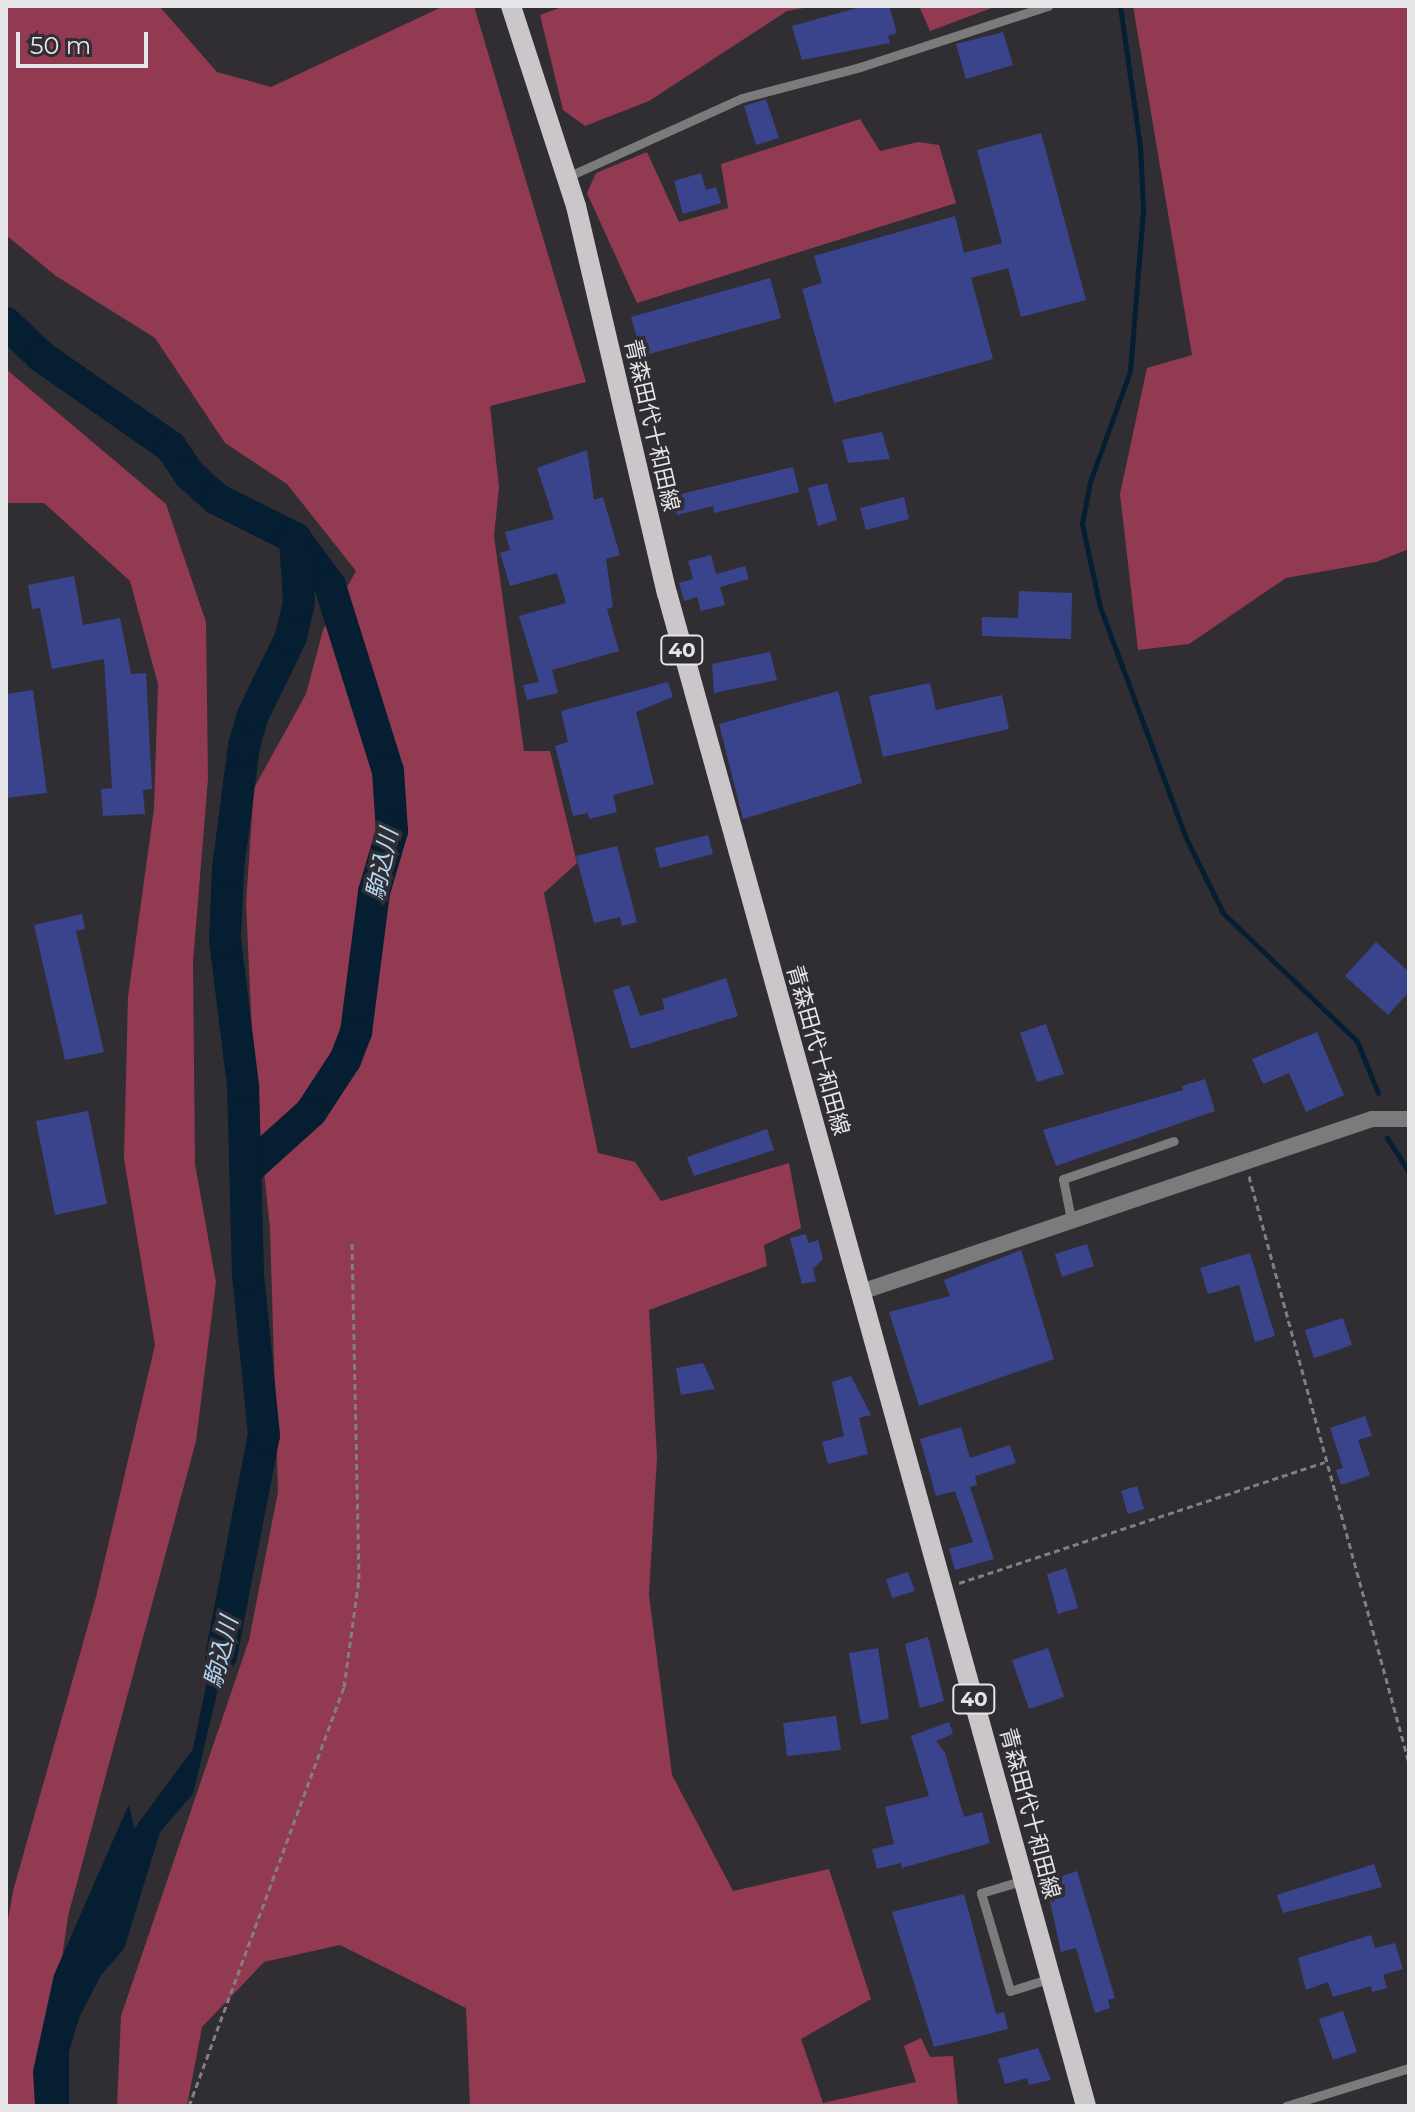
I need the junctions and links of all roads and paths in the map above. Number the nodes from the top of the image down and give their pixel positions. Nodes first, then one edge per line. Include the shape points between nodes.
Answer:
1 (511, 6) edge
2 (1048, 6) edge
3 (566, 178) junction
4 (1409, 1119) edge
5 (1174, 1141) dead end
6 (1245, 1161) junction
7 (1071, 1219) junction
8 (352, 1242) dead end
9 (861, 1292) junction
10 (1324, 1462) junction
11 (943, 1589) junction
12 (1409, 1763) edge
13 (1024, 1880) junction
14 (1051, 1978) junction
15 (1409, 2068) edge
16 (189, 2106) edge
17 (1086, 2106) edge
18 (1286, 2106) edge

1 - 3 main road, 青森田代十和田線 / 40
2 - 3 lane via 860,67 742,98
3 - 9 main road, 青森田代十和田線 / 40 via 667,593
4 - 6 street via 1372,1119
5 - 7 lane via 1063,1179
6 - 7 street
6 - 10 path
7 - 9 street
8 - 16 path via 359,1579 344,1687
9 - 11 main road, 青森田代十和田線 / 40
10 - 11 path
10 - 12 path
11 - 13 main road, 青森田代十和田線 / 40
13 - 14 main road, 青森田代十和田線 / 40
13 - 14 lane via 981,1893 1010,1991
14 - 17 main road, 青森田代十和田線 / 40
15 - 18 lane

